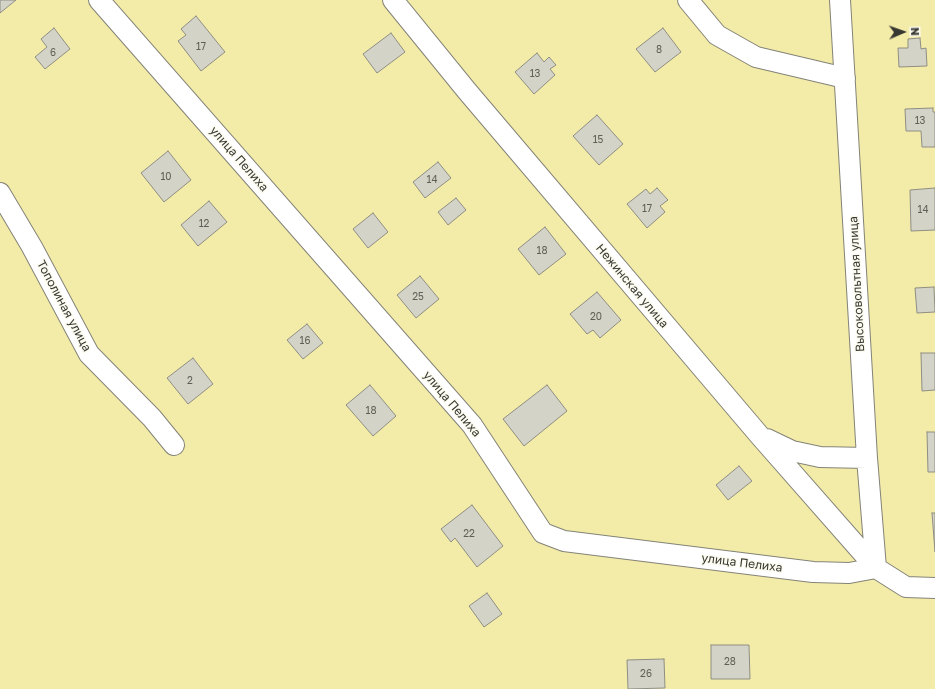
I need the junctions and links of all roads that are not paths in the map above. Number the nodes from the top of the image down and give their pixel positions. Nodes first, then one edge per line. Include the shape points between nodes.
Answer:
1 (99, 0) edge
2 (393, 0) edge
3 (688, 0) edge
4 (840, 0) edge
5 (845, 78) junction
6 (0, 193) edge
7 (760, 436) junction
8 (174, 445) dead end
9 (867, 458) junction
10 (876, 568) junction
11 (935, 588) edge

1 - 10 street, улица Пелиха via 472,425 543,533 564,541 813,572 849,573
2 - 7 street, Нежинская улица via 472,97
3 - 5 street via 717,36 756,57
4 - 5 street, Высоковольтная улица
5 - 9 street, Высоковольтная улица
6 - 8 street, Тополиная улица via 89,354 152,418
7 - 9 street via 792,451 820,457
7 - 10 street, Нежинская улица
9 - 10 street, Высоковольтная улица
10 - 11 street via 906,587

